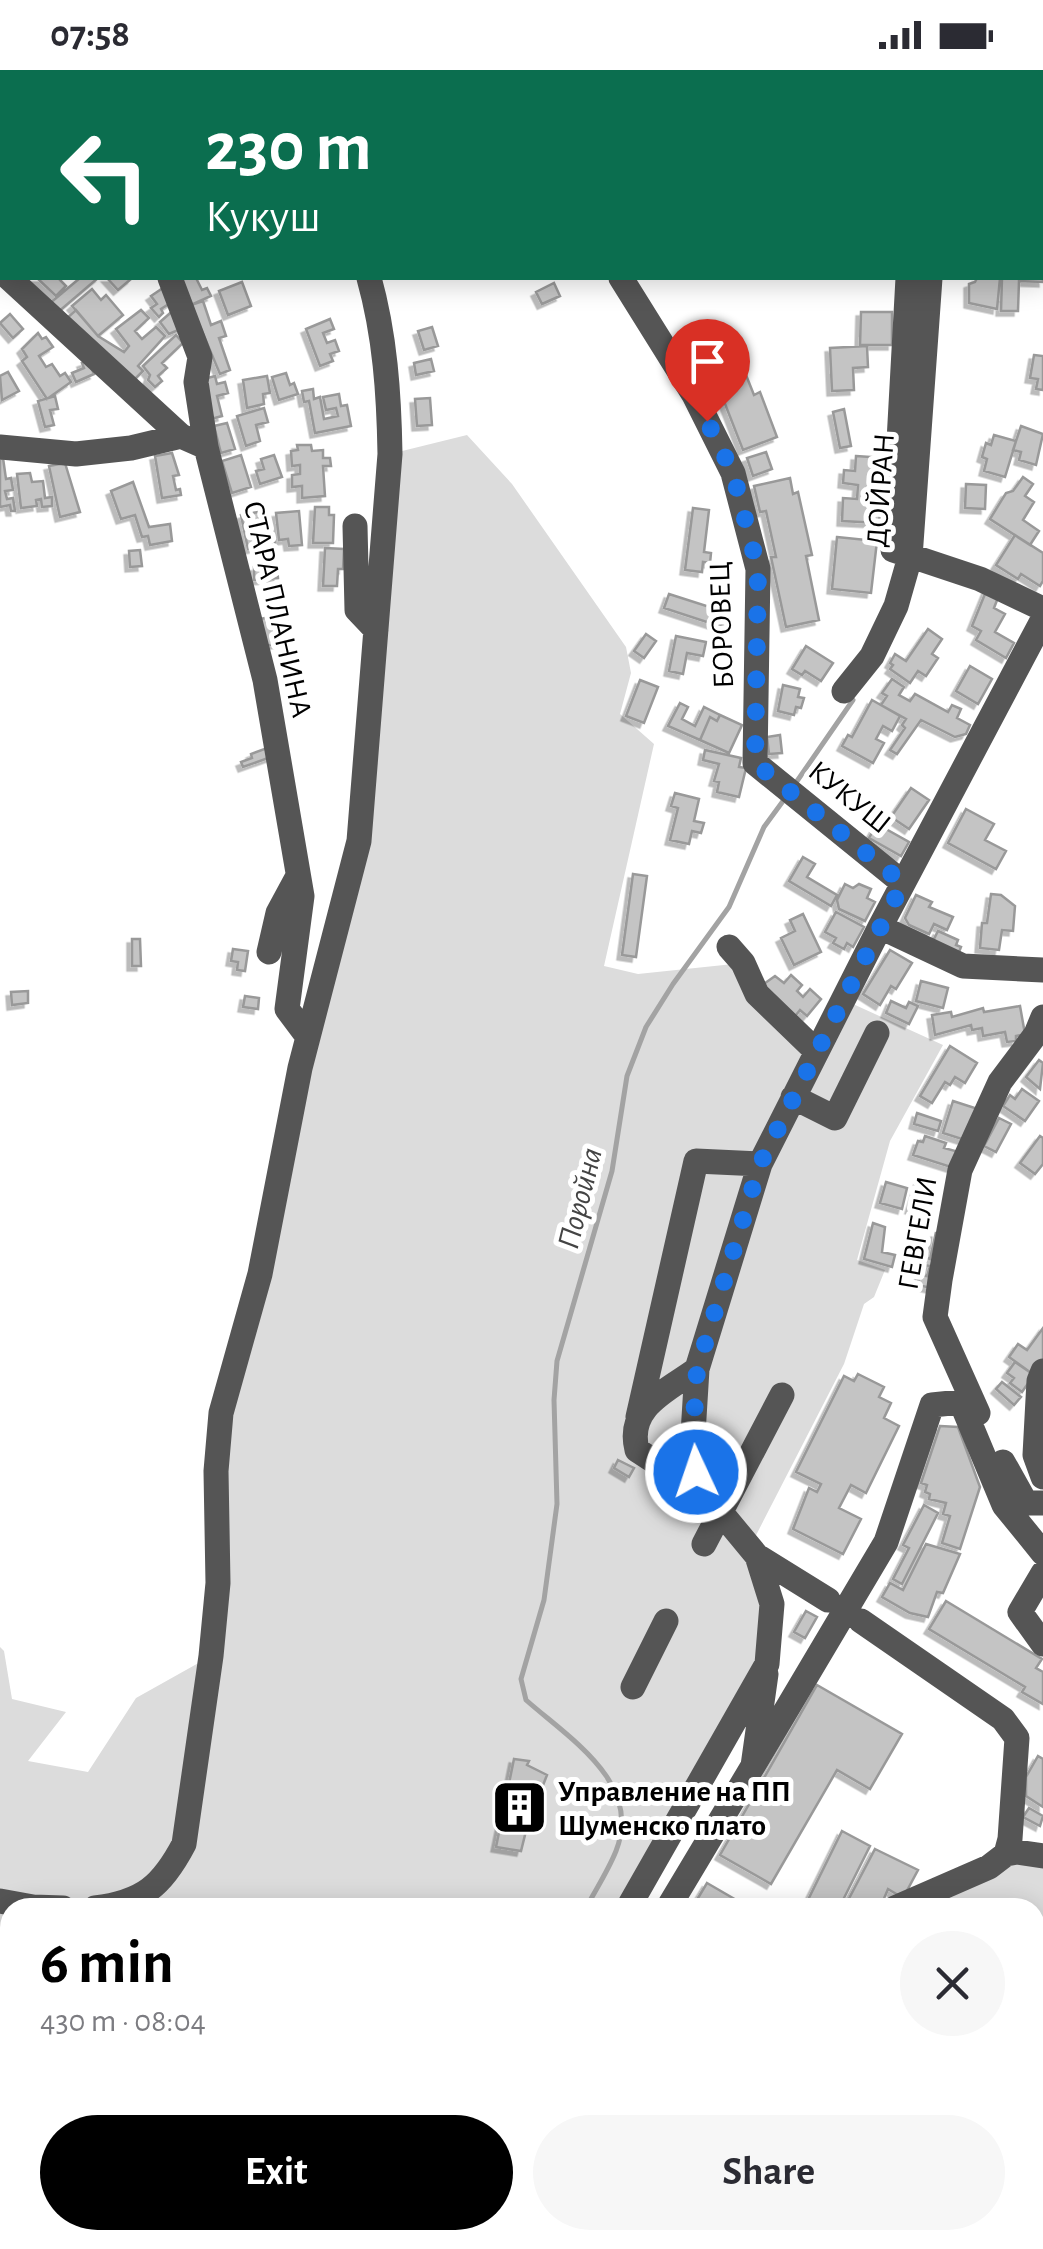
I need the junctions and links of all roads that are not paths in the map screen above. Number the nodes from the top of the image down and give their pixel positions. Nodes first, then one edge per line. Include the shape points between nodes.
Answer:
1 (11, 280) edge
2 (171, 280) edge
3 (370, 280) edge
4 (622, 280) edge
5 (908, 280) edge
6 (930, 280) edge
7 (181, 436) junction
8 (206, 446) junction
9 (0, 447) edge
10 (355, 526) dead end
11 (901, 551) junction
12 (1043, 609) edge
13 (1043, 619) edge
14 (376, 630) junction
15 (844, 691) dead end
16 (755, 763) joint
17 (298, 876) junction
18 (903, 883) junction
19 (880, 927) junction
20 (729, 946) dead end
21 (269, 952) dead end
22 (1043, 970) edge
23 (1043, 1017) edge
24 (877, 1033) dead end
25 (308, 1037) junction
26 (816, 1051) junction
27 (794, 1098) junction
28 (760, 1164) junction
29 (697, 1370) junction
30 (1043, 1370) edge
31 (782, 1395) dead end
32 (638, 1418) junction
33 (696, 1472) junction
34 (1043, 1476) edge
35 (1040, 1505) edge
36 (720, 1514) junction
37 (704, 1544) dead end
38 (1043, 1553) edge
39 (757, 1556) junction
40 (1043, 1574) edge
41 (828, 1600) dead end
42 (666, 1621) dead end
43 (861, 1621) dead end
44 (1043, 1644) edge
45 (766, 1664) junction
46 (633, 1687) dead end
47 (752, 1766) junction
48 (1006, 1854) junction
49 (1043, 1856) edge
50 (136, 1898) edge
51 (634, 1898) edge
52 (674, 1898) edge
53 (918, 1898) edge

1 - 7 street
2 - 8 street, СТАРА ПЛАНИНА via 200,357 196,382
3 - 14 street via 389,390
4 - 16 street, БОРОВЕЦ via 733,473 758,569
5 - 11 street, ДОЙРАН
6 - 11 street, ДОЙРАН
7 - 8 street
7 - 9 street via 76,454
8 - 17 street, СТАРА ПЛАНИНА via 265,680
10 - 14 street via 357,610
11 - 12 street
11 - 15 street, ДОЙРАН via 896,606 872,656
13 - 18 street
14 - 25 street via 359,841
16 - 18 street, КУКУШ
17 - 21 street via 278,913
17 - 25 street, СТАРА ПЛАНИНА via 302,896 287,1009
18 - 19 street
19 - 22 street via 963,966
19 - 26 street
20 - 26 street via 758,994
23 - 35 street, ГЕВГЕЛИ via 1000,1082 960,1170 935,1317 1016,1489 1026,1503
24 - 27 street via 835,1118
25 - 50 street via 260,1274 221,1414 218,1583 184,1844 170,1870
26 - 27 street
27 - 28 street
28 - 29 street
28 - 32 street via 696,1161
29 - 32 street
29 - 33 street
30 - 34 street via 1035,1456
31 - 36 street
32 - 33 street via 637,1450 660,1465
33 - 36 street
36 - 37 street
36 - 39 street
38 - 47 street via 1004,1505 961,1402 932,1405 886,1542
39 - 41 street
39 - 45 street via 772,1604
40 - 44 street via 1020,1612
42 - 46 street
43 - 48 street via 1004,1719 1017,1738
45 - 47 street
45 - 51 street
47 - 52 street
48 - 49 street
48 - 53 street

